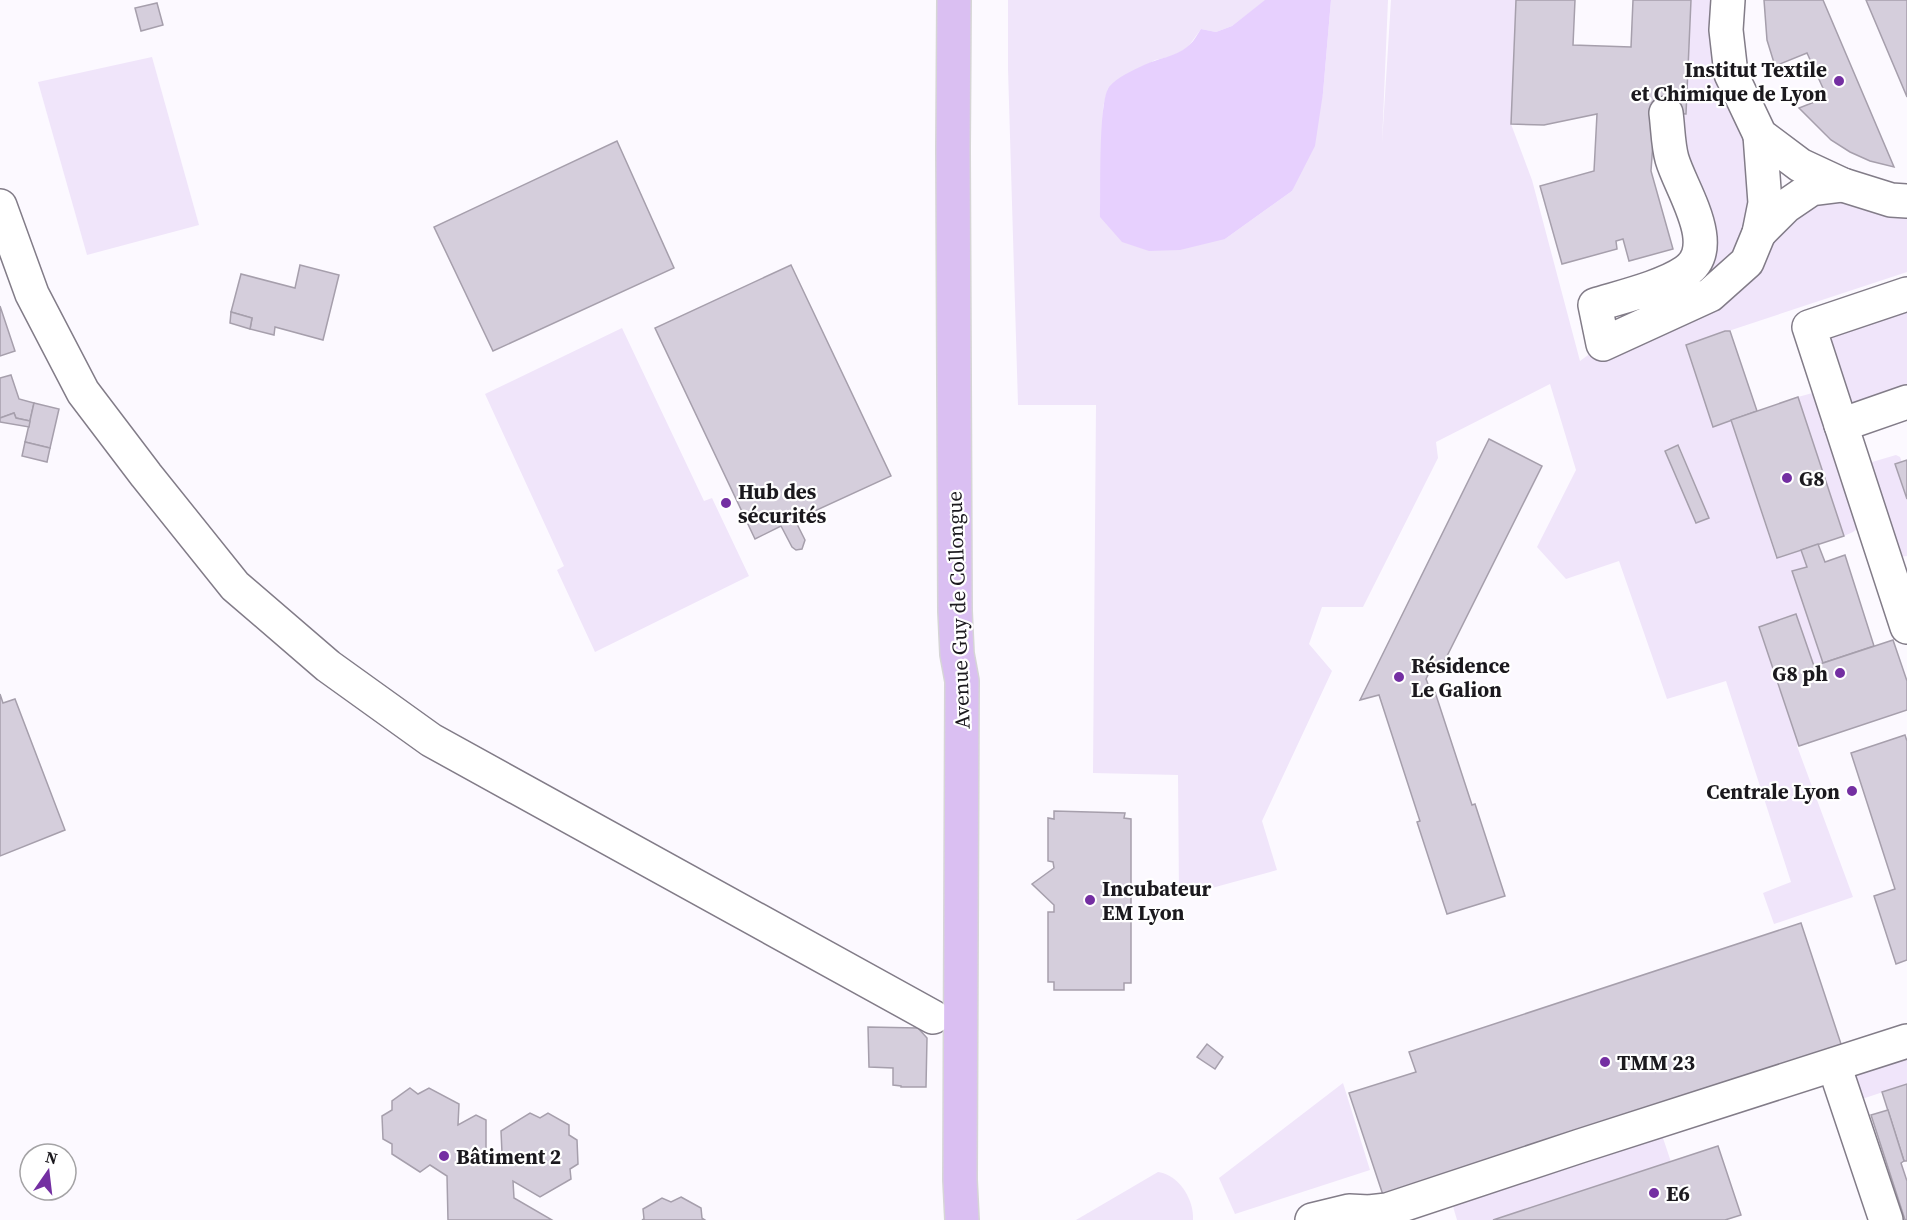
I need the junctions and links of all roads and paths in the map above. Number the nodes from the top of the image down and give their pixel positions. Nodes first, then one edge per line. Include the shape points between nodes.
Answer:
1 (954, 0) edge
2 (1728, 0) edge
3 (1666, 113) dead end
4 (1760, 135) junction
5 (1844, 185) junction
6 (1907, 201) edge
7 (0, 206) edge
8 (1759, 233) junction
9 (1907, 294) edge
10 (1907, 402) edge
11 (1841, 424) junction
12 (1907, 627) edge
13 (933, 1017) dead end
14 (1907, 1041) edge
15 (1834, 1065) junction
16 (1420, 1211) edge
17 (962, 1220) edge
18 (1312, 1220) edge
19 (1886, 1220) edge

1 - 17 main road, Avenue Guy de Collongue via 955,611 962,681
2 - 4 lane via 1726,30 1731,74
3 - 8 lane via 1671,158 1699,225 1701,247 1697,261 1685,272 1595,305 1603,344 1710,295 1747,262
4 - 5 lane via 1800,165
4 - 8 lane via 1765,203
5 - 6 lane
5 - 8 lane via 1811,189 1785,206
7 - 13 lane via 32,294 83,392 235,586 328,666 437,744
9 - 11 lane via 1809,327
10 - 11 lane
11 - 12 lane
14 - 15 lane
15 - 16 lane via 1580,1146
15 - 19 lane
16 - 18 lane via 1348,1211

